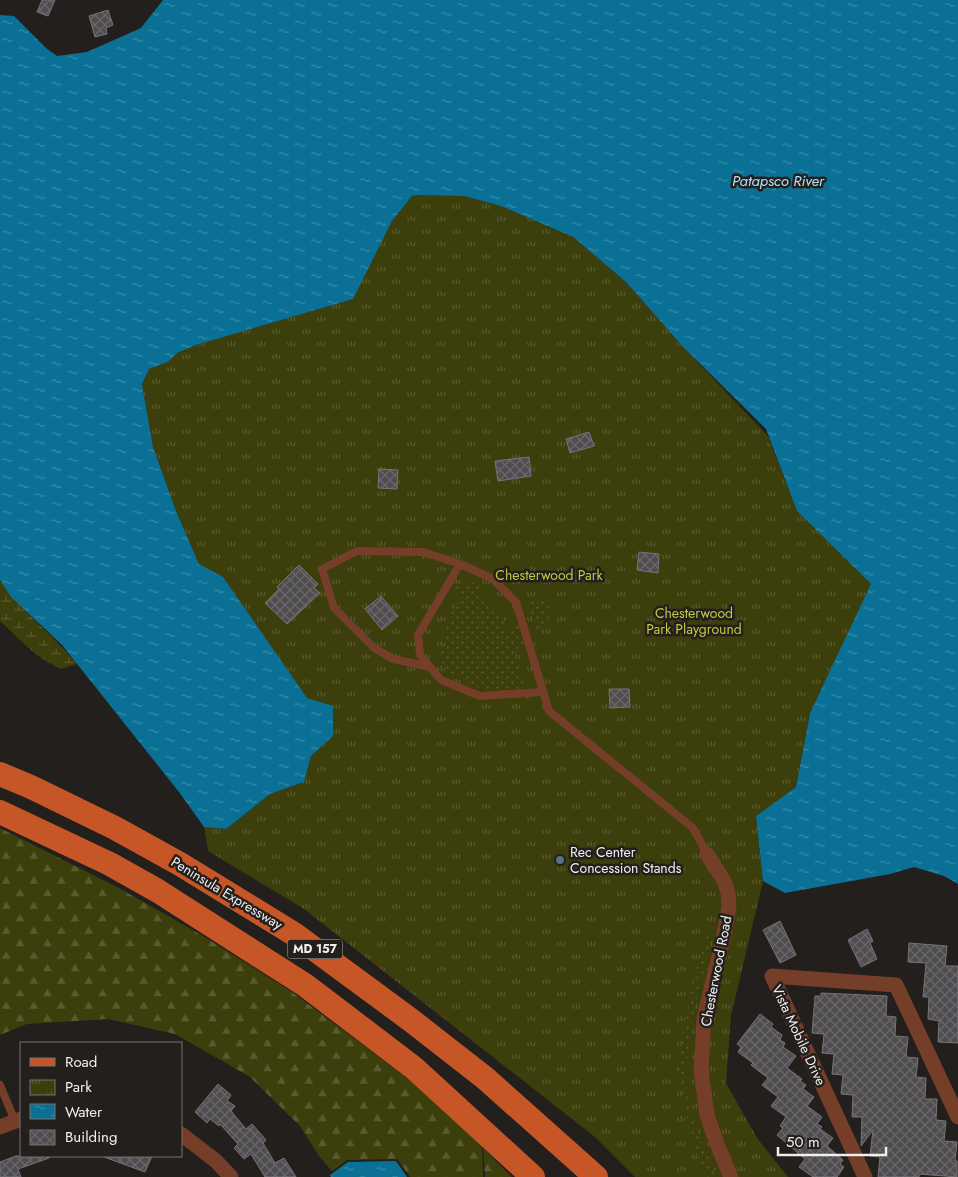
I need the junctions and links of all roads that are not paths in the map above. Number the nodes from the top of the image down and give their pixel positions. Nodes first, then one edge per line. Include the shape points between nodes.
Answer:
1 (460, 564) junction
2 (430, 667) junction
3 (543, 692) junction
4 (0, 774) edge
5 (0, 812) edge
6 (707, 854) joint
7 (0, 1085) edge
8 (958, 1117) edge
9 (18, 1120) edge
10 (0, 1127) edge
11 (182, 1135) edge
12 (231, 1177) edge
13 (533, 1177) edge
14 (596, 1177) edge
15 (732, 1177) edge
16 (865, 1177) edge

1 - 2 lane via 418,635 420,655
1 - 2 lane via 423,552 357,551 322,569 334,608 374,648 393,659
1 - 3 lane via 493,579 516,602
2 - 3 lane via 441,680 480,696
3 - 6 lane via 549,710 693,828
4 - 14 main road, Peninsula Expressway / MD 157 via 123,832 294,934 485,1078
5 - 13 main road, MD 157 via 110,864 158,891 305,985 414,1068
6 - 15 street, Chesterwood Road via 724,881 729,906 704,1019 701,1070 707,1115
7 - 9 lane
8 - 16 street, Vista Mobile Drive via 896,985 772,976
9 - 10 street
11 - 12 street

